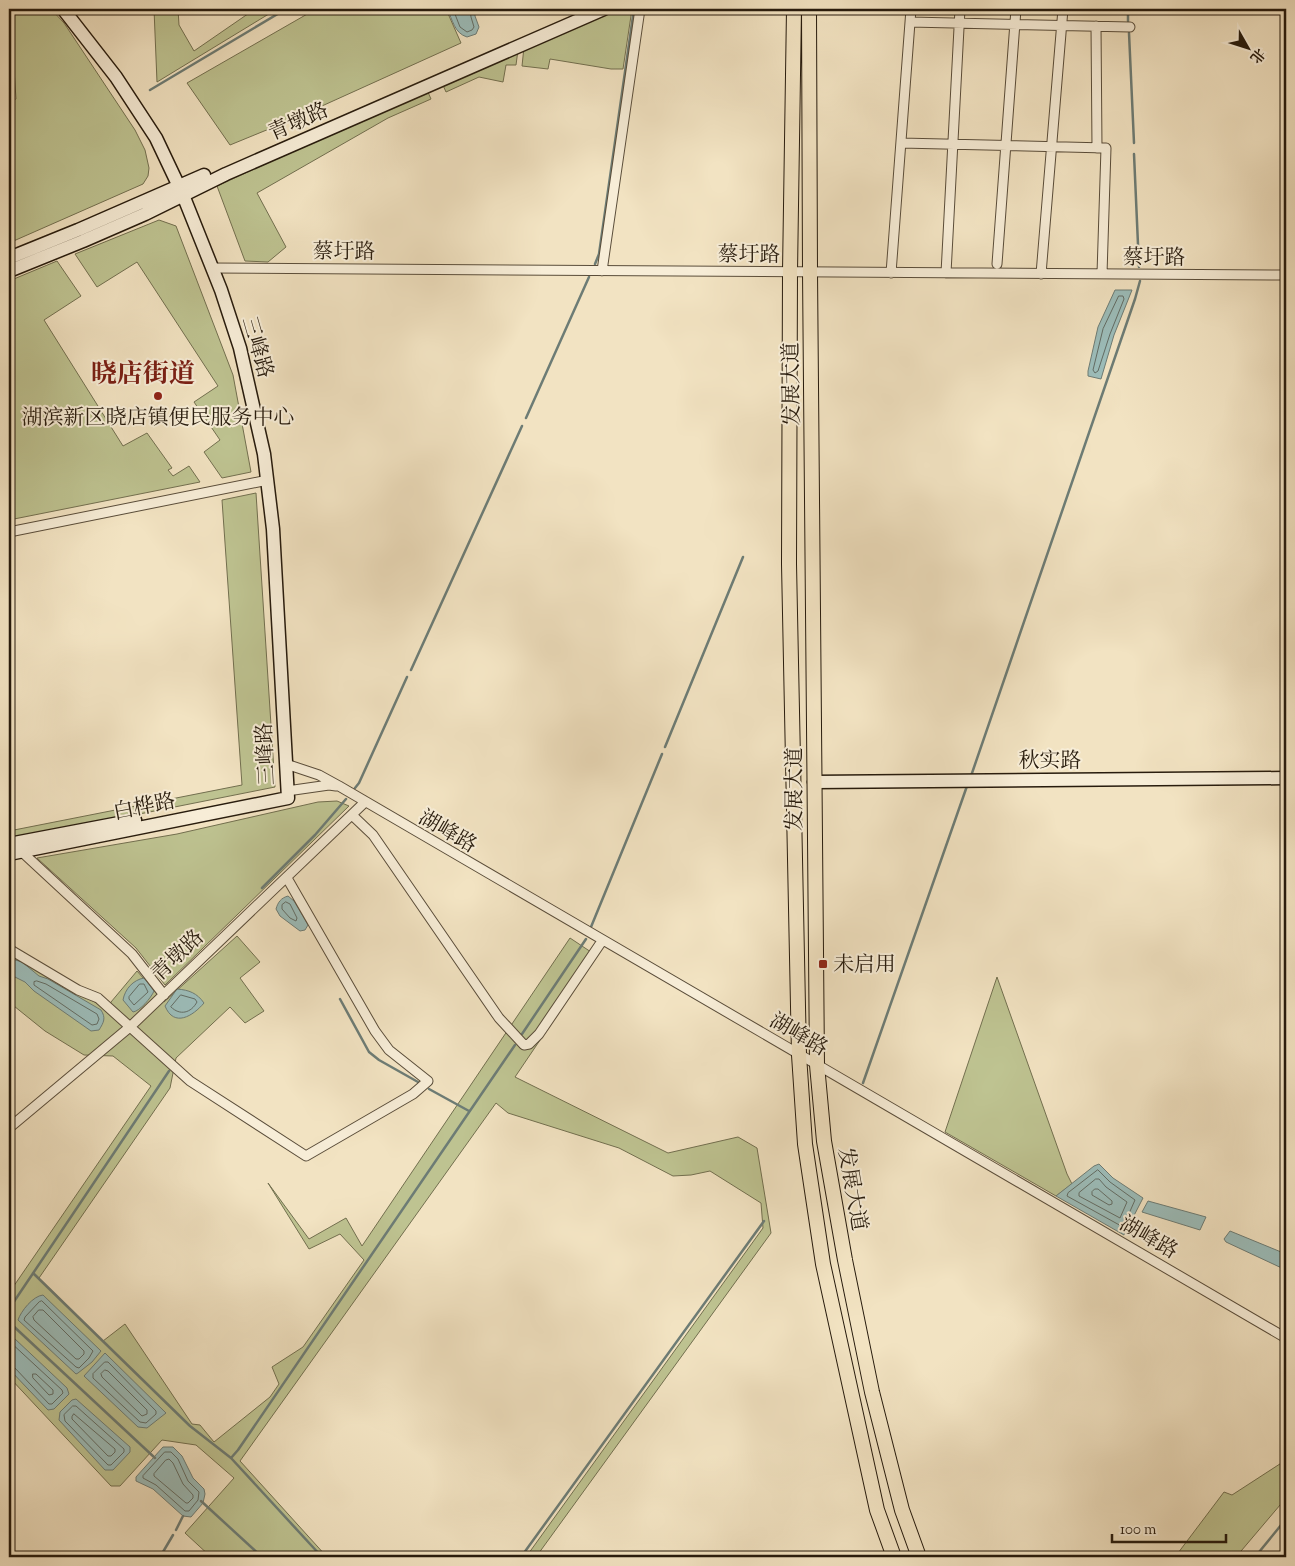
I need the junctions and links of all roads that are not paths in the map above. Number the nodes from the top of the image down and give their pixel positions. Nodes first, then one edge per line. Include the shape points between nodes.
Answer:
1 (63, 9) edge
2 (584, 9) edge
3 (604, 9) edge
4 (640, 9) edge
5 (794, 9) edge
6 (809, 9) edge
7 (911, 9) edge
8 (960, 9) edge
9 (1016, 9) edge
10 (1063, 9) edge
11 (910, 22) junction
12 (960, 23) junction
13 (1015, 24) junction
14 (1062, 25) junction
15 (1096, 26) junction
16 (1130, 27) dead end
17 (901, 143) junction
18 (953, 144) junction
19 (1006, 146) junction
20 (1052, 147) junction
21 (1097, 148) junction
22 (181, 190) junction
23 (9, 258) edge
24 (997, 264) dead end
25 (212, 268) junction
26 (9, 271) edge
27 (602, 271) junction
28 (790, 272) junction
29 (810, 272) junction
30 (891, 273) junction
31 (946, 273) junction
32 (1041, 274) junction
33 (1102, 274) junction
34 (1286, 275) edge
35 (268, 480) junction
36 (9, 532) edge
37 (286, 764) junction
38 (1286, 778) edge
39 (814, 782) junction
40 (339, 786) junction
41 (288, 794) junction
42 (365, 802) junction
43 (352, 815) junction
44 (9, 844) edge
45 (22, 852) junction
46 (9, 854) edge
47 (287, 878) junction
48 (602, 941) junction
49 (9, 949) edge
50 (164, 995) junction
51 (131, 1026) junction
52 (799, 1055) junction
53 (817, 1065) junction
54 (9, 1128) edge
55 (1286, 1338) edge
56 (894, 1557) edge
57 (919, 1557) edge

1 - 22 main road, 三峰路 via 135,105 156,138
2 - 22 main road, 青墩路
3 - 22 main road, 青墩路 via 232,171
4 - 27 street
5 - 28 main road, 发展大道
6 - 29 main road, 发展大道
7 - 11 street
8 - 12 street
9 - 13 street
10 - 14 street
11 - 12 street
11 - 17 street
12 - 13 street
12 - 18 street
13 - 14 street
13 - 19 street
14 - 15 street
14 - 20 street
15 - 16 street
15 - 21 street
17 - 18 street
17 - 30 street
18 - 19 street
18 - 31 street
19 - 20 street
19 - 24 street
20 - 21 street
20 - 32 street
21 - 33 street via 1106,148
22 - 23 main road, 青墩路
22 - 25 main road, 三峰路
22 - 26 main road, 青墩路 via 92,237
25 - 27 street, 蔡圩路
25 - 35 main road, 三峰路 via 240,348
27 - 28 street, 蔡圩路
28 - 29 street, 蔡圩路
28 - 52 main road, 发展大道 via 790,564
29 - 30 street, 蔡圩路
29 - 39 main road, 发展大道
30 - 31 street, 蔡圩路
31 - 32 street, 蔡圩路
32 - 33 street, 蔡圩路
33 - 34 street, 蔡圩路
35 - 36 street
35 - 37 main road, 三峰路
37 - 40 street, 湖峰路
37 - 41 main road, 三峰路
38 - 39 main road, 秋实路
39 - 53 main road, 发展大道
40 - 41 street via 329,785
40 - 42 street, 湖峰路
41 - 44 main road, 白桦路
41 - 45 main road, 白桦路
42 - 43 street, 青墩路
42 - 48 street, 湖峰路
43 - 47 street, 青墩路
43 - 48 street via 373,834 499,1018 524,1045 539,1034
45 - 46 main road, 白桦路
45 - 50 street via 132,954
47 - 50 street, 青墩路
47 - 51 street via 376,1031 390,1050 428,1081 413,1094 306,1156 190,1081
48 - 52 street, 湖峰路
49 - 51 street via 78,990 98,998
50 - 51 street, 青墩路
51 - 54 street, 青墩路
52 - 53 street, 湖峰路
52 - 56 main road, 发展大道 via 805,1144 823,1264 877,1510
53 - 55 street, 湖峰路
53 - 57 main road, 发展大道 via 824,1141 870,1383 902,1510

